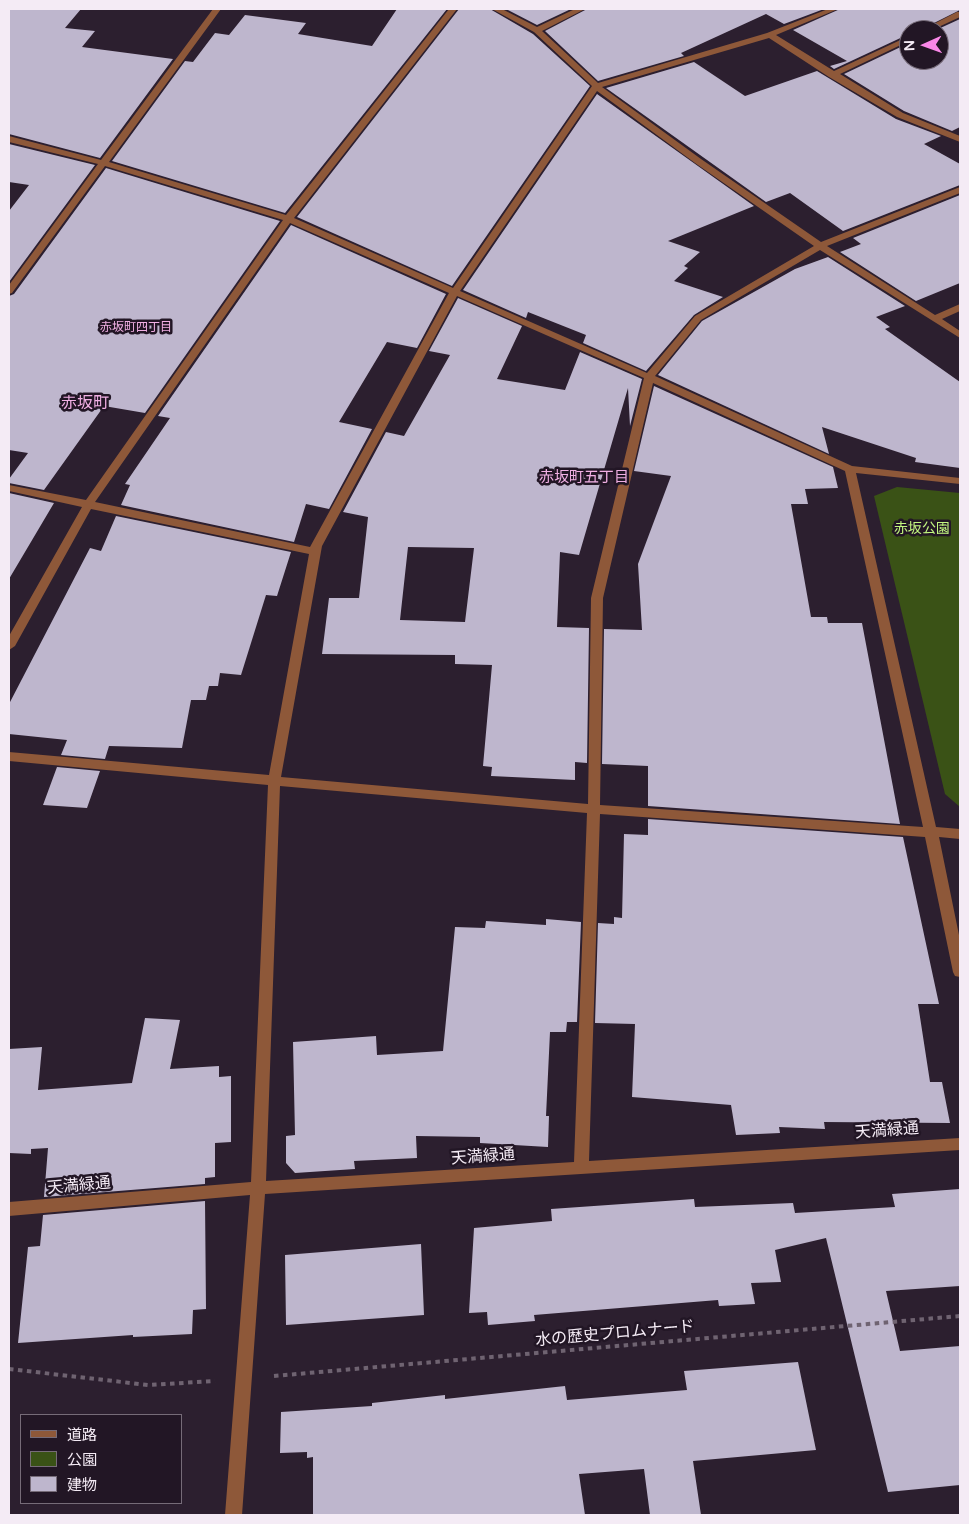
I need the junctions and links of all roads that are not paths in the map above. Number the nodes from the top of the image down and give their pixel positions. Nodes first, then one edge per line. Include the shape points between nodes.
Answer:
1 (217, 9) edge
2 (453, 9) edge
3 (496, 9) edge
4 (580, 9) edge
5 (834, 9) edge
6 (960, 14) edge
7 (947, 20) edge
8 (537, 30) junction
9 (770, 35) junction
10 (899, 43) edge
11 (832, 75) junction
12 (596, 86) junction
13 (9, 139) edge
14 (960, 139) edge
15 (104, 163) junction
16 (960, 190) edge
17 (288, 219) junction
18 (820, 246) junction
19 (9, 291) edge
20 (454, 293) junction
21 (960, 307) edge
22 (934, 319) junction
23 (960, 335) edge
24 (649, 377) junction
25 (850, 469) junction
26 (960, 481) edge
27 (9, 488) edge
28 (88, 505) junction
29 (314, 551) junction
30 (9, 646) edge
31 (9, 758) edge
32 (274, 781) junction
33 (594, 809) junction
34 (931, 832) junction
35 (960, 834) edge
36 (960, 972) edge
37 (960, 1144) edge
38 (581, 1169) junction
39 (258, 1188) junction
40 (9, 1209) edge
41 (234, 1515) edge

1 - 15 street
2 - 17 street
3 - 8 street
4 - 8 street
5 - 9 street
6 - 7 street
8 - 12 street
9 - 11 street
9 - 12 street
10 - 11 street
11 - 14 street via 900,115
12 - 18 street
12 - 20 street
13 - 15 street
15 - 17 street
15 - 19 street
16 - 18 street
17 - 20 street
17 - 28 street
18 - 22 street
18 - 24 street via 698,318
20 - 24 street
20 - 29 street
21 - 22 street
22 - 23 street
24 - 25 street
24 - 33 street via 597,598
25 - 26 street
25 - 34 street
27 - 28 street
28 - 29 street
28 - 30 street
29 - 32 street
31 - 32 street
32 - 33 street
32 - 39 street
33 - 34 street
33 - 38 street
34 - 35 street
34 - 36 street
37 - 38 street, 天満緑通
38 - 39 street, 天満緑通
39 - 40 street, 天満緑通
39 - 41 street

